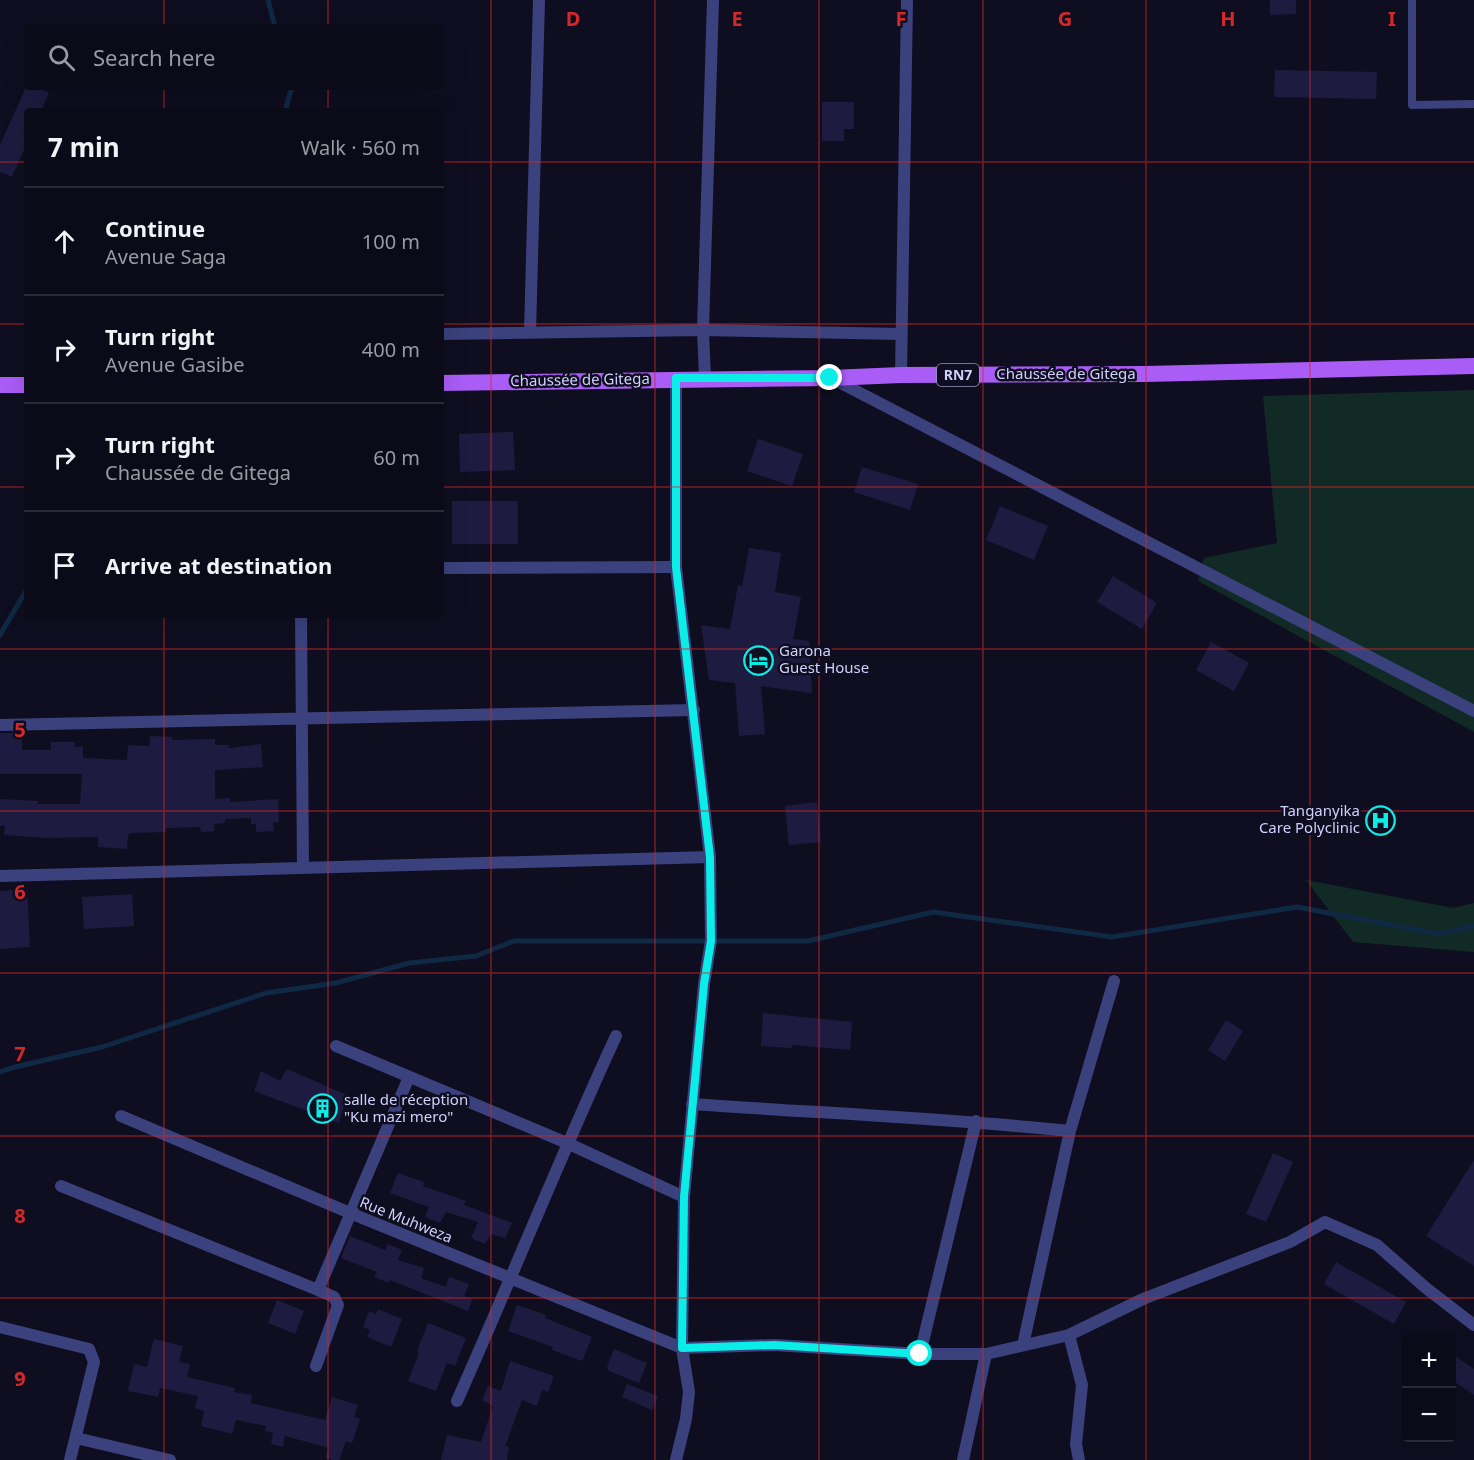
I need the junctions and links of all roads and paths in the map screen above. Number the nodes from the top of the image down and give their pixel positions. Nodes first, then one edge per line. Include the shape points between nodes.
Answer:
1 (539, 0) edge
2 (713, 0) edge
3 (907, 0) edge
4 (1412, 0) edge
5 (1474, 105) edge
6 (703, 330) junction
7 (530, 332) junction
8 (444, 334) edge
9 (901, 334) junction
10 (1474, 366) edge
11 (901, 375) junction
12 (676, 378) junction
13 (705, 378) junction
14 (830, 378) junction
15 (444, 383) edge
16 (0, 385) edge
17 (24, 385) edge
18 (676, 567) junction
19 (444, 568) edge
20 (301, 618) edge
21 (694, 710) junction
22 (1474, 711) edge
23 (301, 720) junction
24 (0, 725) edge
25 (710, 857) junction
26 (303, 868) junction
27 (0, 876) edge
28 (1114, 981) dead end
29 (616, 1036) dead end
30 (336, 1046) dead end
31 (409, 1077) junction
32 (692, 1104) junction
33 (121, 1116) dead end
34 (976, 1121) junction
35 (1070, 1131) junction
36 (567, 1143) junction
37 (61, 1186) dead end
38 (684, 1197) junction
39 (350, 1213) junction
40 (511, 1279) junction
41 (318, 1290) junction
42 (1474, 1325) edge
43 (0, 1327) edge
44 (1069, 1335) junction
45 (1023, 1345) junction
46 (682, 1348) junction
47 (920, 1354) junction
48 (986, 1354) junction
49 (316, 1366) dead end
50 (457, 1401) dead end
51 (76, 1438) junction
52 (70, 1460) edge
53 (170, 1460) edge
54 (676, 1460) edge
55 (963, 1460) edge
56 (1079, 1460) edge

1 - 7 street
2 - 6 street
3 - 9 street
4 - 5 lane via 1412,105
6 - 7 street
6 - 9 street
6 - 13 street
7 - 8 street
9 - 11 street
10 - 11 main road, Chaussée de Gitega / RN7
11 - 14 main road, Chaussée de Gitega / RN7
12 - 13 main road, Chaussée de Gitega / RN7
12 - 15 main road, Chaussée de Gitega / RN7
12 - 18 street
13 - 14 main road, Chaussée de Gitega / RN7
14 - 22 street
16 - 17 main road
18 - 19 street
18 - 21 street
20 - 23 street
21 - 23 street
21 - 25 street
23 - 24 street
23 - 26 street
25 - 26 street
25 - 32 street via 711,941
26 - 27 street
28 - 35 street
29 - 36 street
30 - 31 street
31 - 36 street
31 - 39 street
32 - 34 street
32 - 38 street
33 - 39 street, Rue Muhweza
34 - 35 street
34 - 47 street
35 - 45 street
36 - 38 street
36 - 40 street
37 - 41 street
38 - 46 street
39 - 40 street, Rue Muhweza
39 - 41 street
40 - 46 street, Rue Muhweza
40 - 50 street
41 - 49 street via 334,1297 338,1305
42 - 44 street via 1377,1245 1325,1222 1290,1242 1143,1299
43 - 51 street via 89,1349 94,1362
44 - 45 street
44 - 56 street via 1082,1384 1076,1444
45 - 48 street
46 - 47 street via 774,1345
46 - 54 street via 689,1392
47 - 48 street
48 - 55 street
51 - 52 street
51 - 53 street

